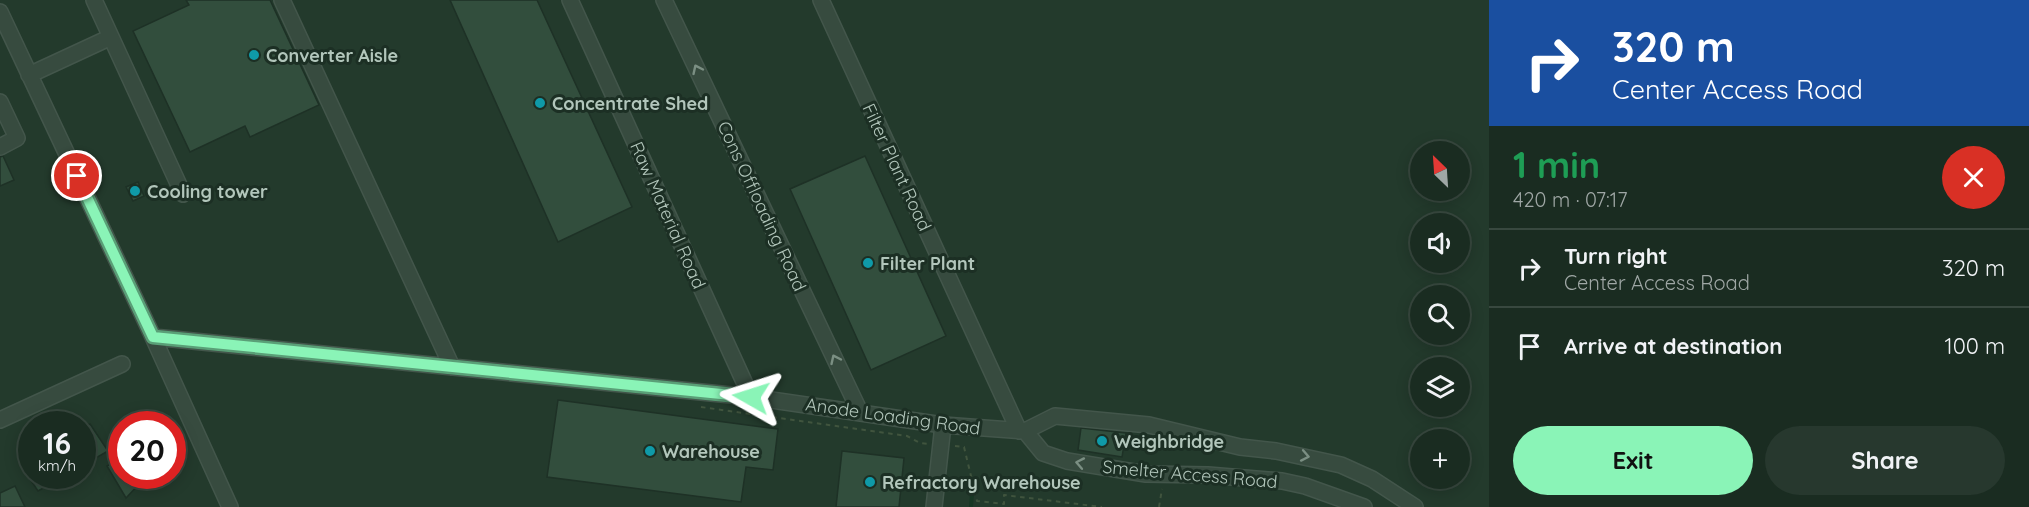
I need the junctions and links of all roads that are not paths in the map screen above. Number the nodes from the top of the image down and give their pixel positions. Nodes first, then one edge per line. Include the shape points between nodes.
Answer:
1 (94, 0) edge
2 (282, 0) edge
3 (570, 0) edge
4 (664, 0) edge
5 (821, 0) edge
6 (0, 12) edge
7 (111, 37) junction
8 (30, 75) junction
9 (0, 102) edge
10 (0, 147) edge
11 (183, 194) dead end
12 (153, 337) junction
13 (122, 364) dead end
14 (452, 367) junction
15 (751, 397) junction
16 (860, 412) junction
17 (0, 420) edge
18 (944, 425) junction
19 (1022, 431) junction
20 (230, 507) edge
21 (934, 507) edge
22 (1364, 507) edge
23 (1415, 507) edge

1 - 7 lane
2 - 14 lane
3 - 15 lane, Raw Material Road
16 -> 4 lane, Cons Offloading Road
5 - 19 lane, Filter Plant Road
6 - 8 lane
7 - 8 lane
7 - 11 lane
8 - 12 lane
9 - 10 lane via 17,138
12 - 14 lane, Anode Loading Road
12 - 20 lane
13 - 17 lane
14 - 15 lane, Anode Loading Road
15 - 16 lane, Anode Loading Road
16 - 18 lane, Anode Loading Road
18 - 19 lane, Anode Loading Road
18 - 21 lane
22 -> 19 lane, Smelter Access Road via 1305,486 1262,478 1123,471 1067,461 1043,453
19 -> 23 lane via 1055,416 1149,424 1230,445 1341,465 1372,479

